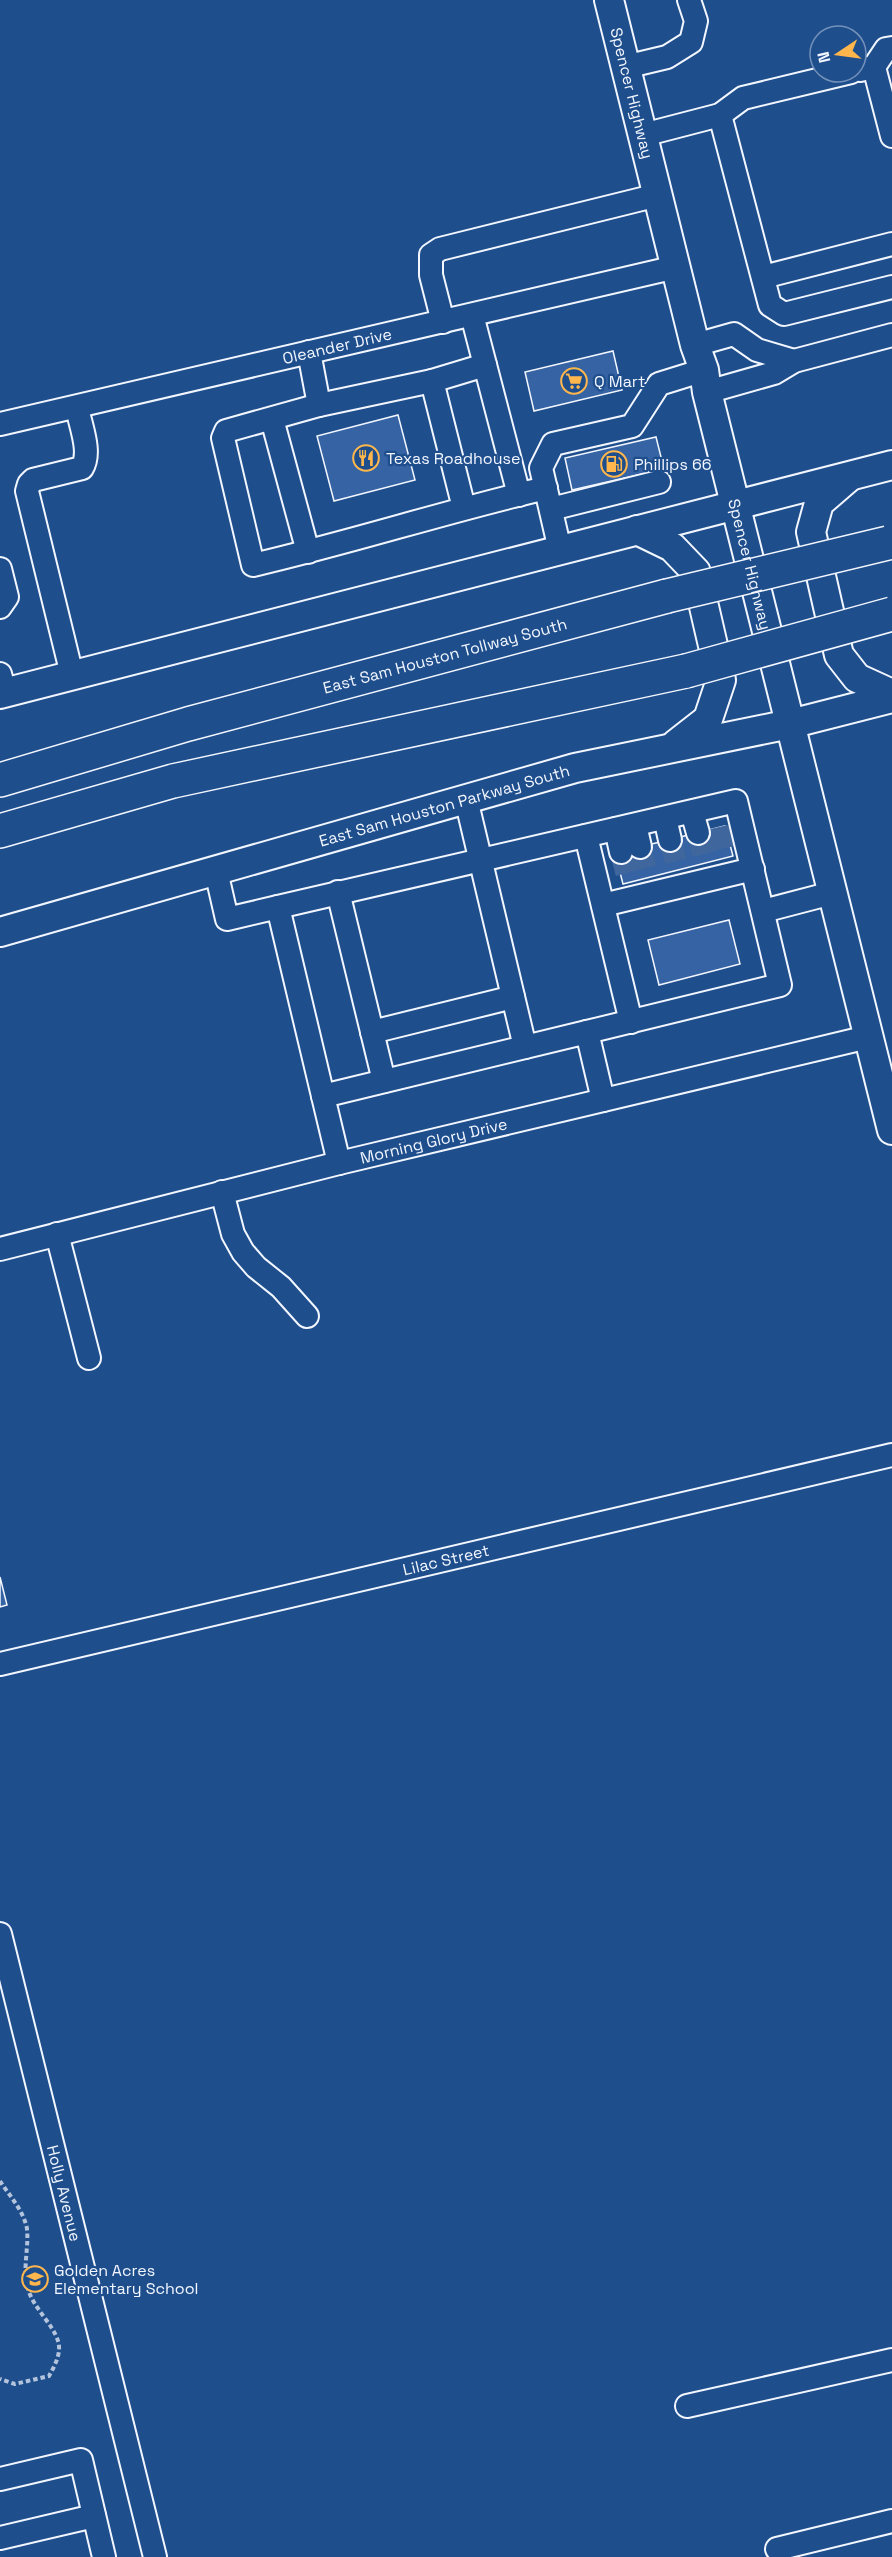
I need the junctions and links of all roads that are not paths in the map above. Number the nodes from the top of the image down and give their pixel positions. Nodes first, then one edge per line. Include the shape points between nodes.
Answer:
1 (609, 0) edge
2 (695, 3) edge
3 (892, 48) edge
4 (868, 66) edge
5 (625, 67) junction
6 (868, 76) edge
7 (808, 82) edge
8 (720, 115) junction
9 (643, 135) junction
10 (892, 136) edge
11 (658, 195) junction
12 (892, 244) edge
13 (676, 267) junction
14 (763, 277) junction
15 (892, 287) edge
16 (472, 315) junction
17 (443, 322) junction
18 (892, 335) edge
19 (309, 352) junction
20 (795, 361) junction
21 (485, 366) junction
22 (702, 369) junction
23 (432, 381) junction
24 (319, 405) junction
25 (76, 407) junction
26 (272, 419) junction
27 (0, 424) edge
28 (892, 465) edge
29 (852, 475) junction
30 (659, 482) dead end
31 (519, 495) junction
32 (548, 499) junction
33 (735, 505) junction
34 (464, 508) junction
35 (637, 530) junction
36 (890, 542) edge
37 (560, 550) junction
38 (308, 552) junction
39 (0, 569) edge
40 (0, 607) edge
41 (892, 614) edge
42 (72, 675) junction
43 (2, 687) edge
44 (892, 696) edge
45 (790, 724) junction
46 (669, 749) junction
47 (0, 780) edge
48 (466, 799) junction
49 (665, 818) junction
50 (625, 827) junction
51 (0, 831) edge
52 (586, 836) junction
53 (670, 840) tunnel mouth
54 (631, 850) tunnel mouth
55 (480, 860) junction
56 (753, 869) junction
57 (216, 871) junction
58 (338, 892) junction
59 (832, 893) junction
60 (603, 905) junction
61 (278, 907) junction
62 (763, 911) junction
63 (0, 932) edge
64 (513, 997) junction
65 (631, 1022) junction
66 (372, 1032) junction
67 (587, 1032) junction
68 (868, 1037) junction
69 (525, 1047) junction
70 (884, 1066) edge
71 (384, 1082) junction
72 (323, 1096) junction
73 (603, 1100) junction
74 (892, 1130) edge
75 (339, 1163) junction
76 (222, 1192) junction
77 (57, 1234) junction
78 (0, 1249) edge
79 (307, 1316) dead end
80 (89, 1358) dead end
81 (892, 1455) edge
82 (0, 1664) edge
83 (0, 1934) edge
84 (892, 2360) edge
85 (687, 2406) dead end
86 (0, 2479) edge
87 (94, 2516) junction
88 (892, 2522) edge
89 (0, 2538) edge
90 (777, 2549) dead end
91 (104, 2557) edge
92 (155, 2557) edge

1 - 5 main road, Spencer Highway
2 - 5 street via 691,42 667,57
3 - 4 street
5 - 9 main road, Spencer Highway
6 - 10 street
7 - 8 street via 743,98
8 - 9 street
8 - 14 street
9 - 11 main road, Spencer Highway
11 - 13 main road, Spencer Highway
11 - 17 street via 440,249 432,255 431,276
12 - 14 street
13 - 16 street, Oleander Drive
13 - 22 main road, Spencer Highway
14 - 15 street via 770,305 784,314
16 - 17 street, Oleander Drive
16 - 21 street
17 - 19 street, Oleander Drive
18 - 20 street
19 - 24 street
19 - 25 street, Oleander Drive
20 - 22 street via 774,373
20 - 22 street via 757,350 734,334
21 - 23 street
21 - 31 street
22 - 32 street via 659,384 632,426 553,444 541,468
22 - 33 main road, Spencer Highway
23 - 24 street
23 - 34 street
24 - 26 street
25 - 27 street, Oleander Drive
25 - 42 street via 86,462 81,468 33,480 27,491
26 - 38 street
26 - 38 street via 226,432 223,438 253,565
28 - 29 main road
29 - 33 main road
29 - 44 main road via 819,503 812,532 839,655 857,678
30 - 32 street
31 - 32 street
31 - 34 street
32 - 37 street
33 - 35 main road
33 - 45 main road, Spencer Highway
34 - 38 street
35 - 37 main road
35 - 46 main road via 672,547 696,572 721,680 708,720
36 - 47 highway, East Sam Houston Tollway South, bridge via 668,596 188,724
37 - 42 main road
39 - 40 street via 7,597
41 - 51 highway, bridge via 686,671 172,781
42 - 43 main road
44 - 45 main road, East Sam Houston Parkway South
45 - 46 main road, East Sam Houston Parkway South
45 - 59 main road, Spencer Highway
46 - 48 main road, East Sam Houston Parkway South via 575,768
48 - 55 street
48 - 57 main road, East Sam Houston Parkway South
49 - 50 street
49 - 53 street
49 - 56 street via 706,820 736,801
50 - 52 street
50 - 54 street
52 - 55 street
52 - 60 street
55 - 58 street
55 - 64 street
56 - 60 street via 717,869 640,888
56 - 62 street
57 - 61 street via 227,919
57 - 63 main road, East Sam Houston Parkway South
58 - 61 street
58 - 66 street
59 - 62 street
59 - 68 main road, Spencer Highway
60 - 65 street
61 - 72 street
62 - 65 street via 780,985
64 - 66 street
64 - 69 street
65 - 67 street
66 - 71 street
67 - 69 street
67 - 73 street
68 - 70 main road, Spencer Highway
68 - 73 street, Morning Glory Drive
69 - 71 street
70 - 74 main road, Spencer Highway
71 - 72 street
72 - 75 street
73 - 75 street, Morning Glory Drive
75 - 76 street, Morning Glory Drive
76 - 77 street, Morning Glory Drive
76 - 79 street via 233,1234 243,1252
77 - 78 street, Morning Glory Drive
77 - 80 street
81 - 82 street, Lilac Street
83 - 92 street, Holly Avenue
84 - 85 street
86 - 87 street via 81,2460
87 - 89 street
87 - 91 street
88 - 90 street

